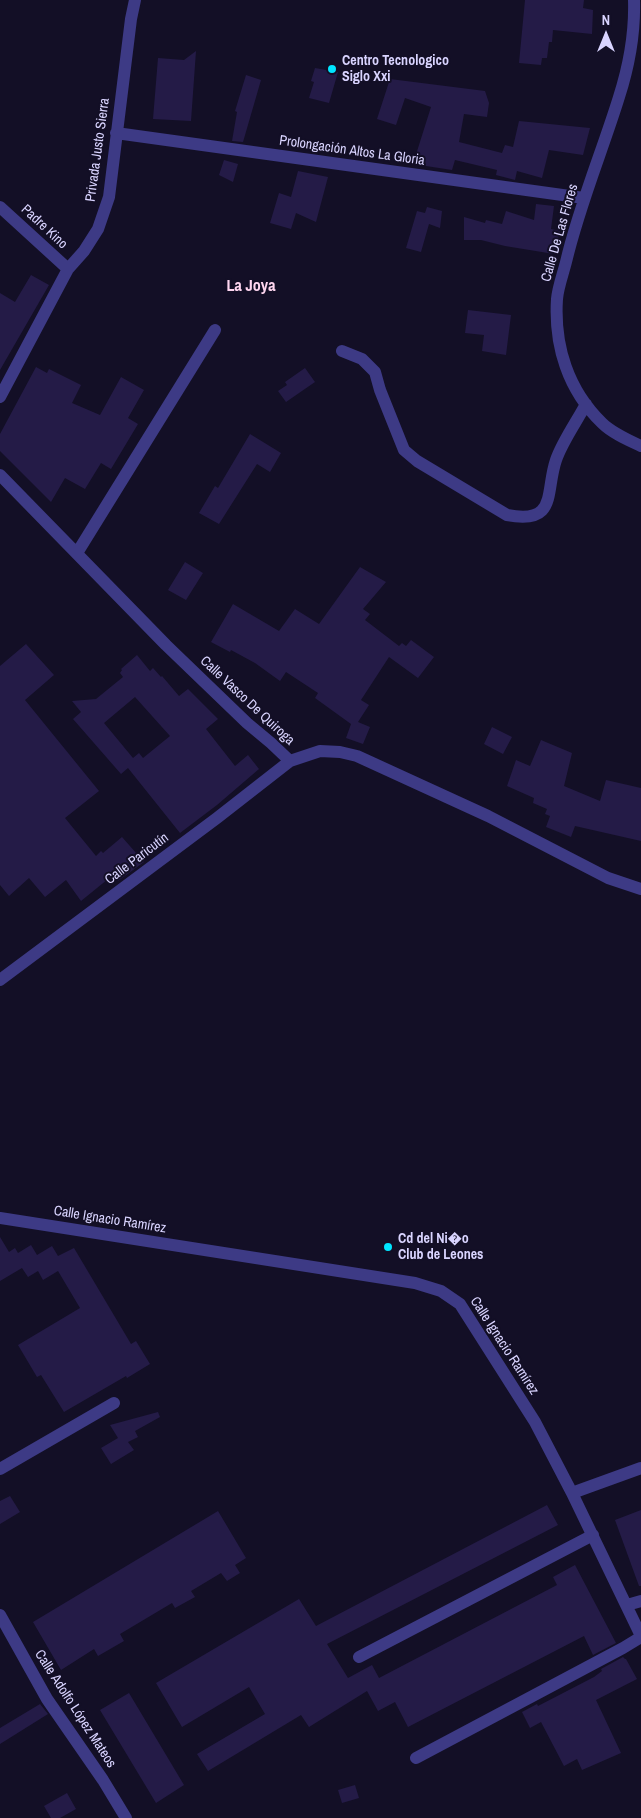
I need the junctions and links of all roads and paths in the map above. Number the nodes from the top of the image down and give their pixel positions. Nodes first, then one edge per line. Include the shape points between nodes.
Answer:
1 (135, 0) edge
2 (634, 0) edge
3 (116, 133) junction
4 (584, 198) junction
5 (0, 207) edge
6 (68, 269) junction
7 (214, 330) dead end
8 (342, 351) dead end
9 (0, 397) edge
10 (586, 404) junction
11 (641, 446) edge
12 (0, 475) edge
13 (77, 553) junction
14 (290, 761) junction
15 (641, 889) edge
16 (0, 980) edge
17 (0, 1218) edge
18 (114, 1403) dead end
19 (641, 1468) edge
20 (0, 1469) edge
21 (572, 1492) junction
22 (592, 1535) junction
23 (641, 1601) edge
24 (627, 1605) junction
25 (0, 1616) edge
26 (641, 1636) edge
27 (359, 1658) dead end
28 (416, 1758) dead end
29 (126, 1818) edge

1 - 3 street, Privada Justo Sierra
2 - 4 street, Calle De Las Flores via 628,62 620,97
3 - 4 street, Prolongación Altos La Gloria
3 - 6 street, Privada Justo Sierra via 109,197 98,229
4 - 10 street, Calle De Las Flores via 557,298 558,343 566,370
5 - 6 street, Padre Kino
6 - 9 street, Privada Justo Sierra
7 - 13 street
8 - 10 street via 362,359 375,372 404,450 507,515 524,518 539,514 549,499 556,460
10 - 11 street, Calle De Las Flores via 603,424
12 - 13 street, Calle Vasco De Quiroga
13 - 14 street, Calle Vasco De Quiroga via 166,645
14 - 15 street, Calle Vasco De Quiroga via 320,751 357,756 488,816 608,878
14 - 16 street, Calle Paricutín
17 - 21 street, Calle Ignacio Ramírez via 406,1282 441,1291 460,1304 535,1422
18 - 20 street
19 - 21 street
21 - 22 street, Calle Ignacio Ramírez
22 - 24 street, Calle Ignacio Ramírez
22 - 27 street
23 - 24 street
24 - 26 street, Calle Ignacio Ramírez
25 - 29 street, Calle Adolfo López Mateos via 47,1699 104,1780
26 - 28 street

